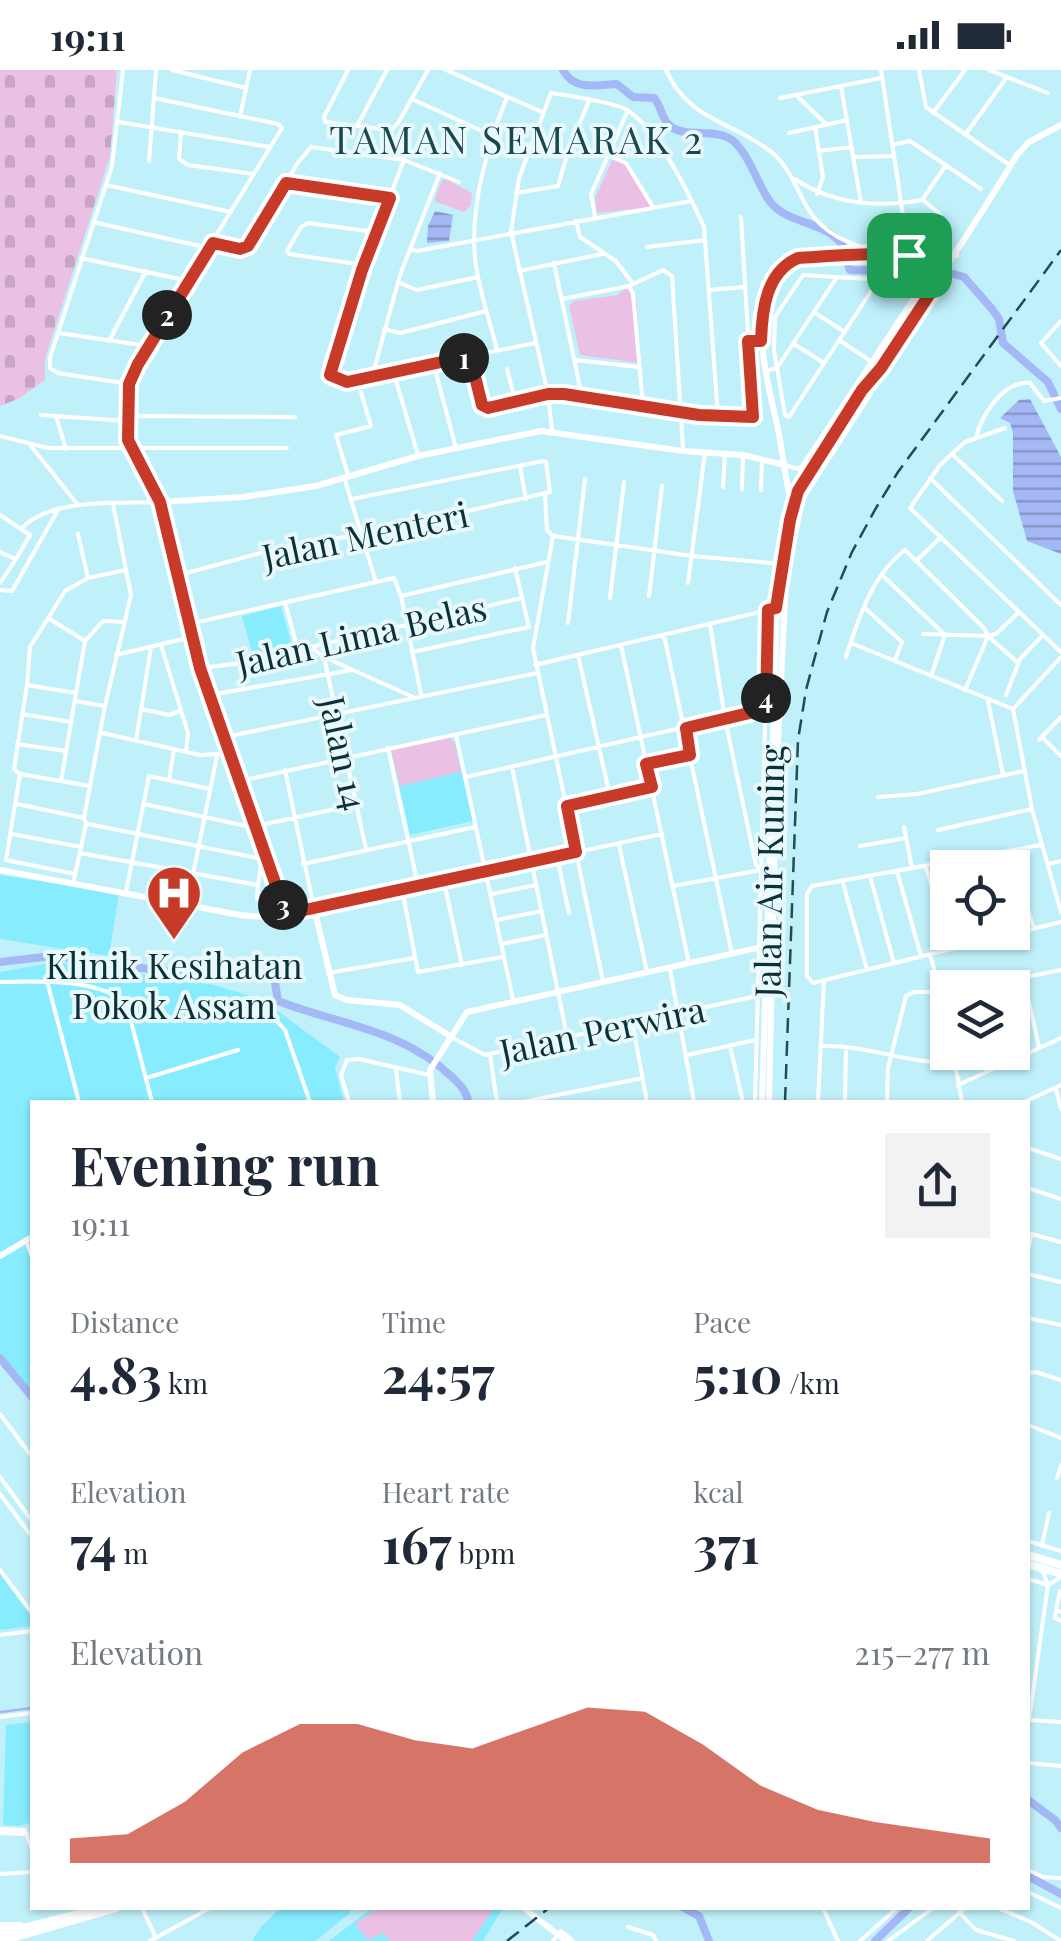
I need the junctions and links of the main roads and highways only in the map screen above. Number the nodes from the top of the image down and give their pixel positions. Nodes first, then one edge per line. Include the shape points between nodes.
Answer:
1 (1030, 1555) edge
2 (1041, 1563) junction
3 (1061, 1565) edge
4 (1030, 1566) edge
5 (1059, 1578) edge
6 (94, 1910) edge
7 (110, 1910) edge
8 (43, 1925) junction
9 (0, 1926) edge
10 (36, 1937) edge
11 (6, 1939) edge

1 - 2 main road
2 - 3 main road
2 - 4 main road
2 - 5 main road
6 - 8 main road
7 - 10 main road
8 - 9 main road
8 - 11 main road
10 - 11 main road

